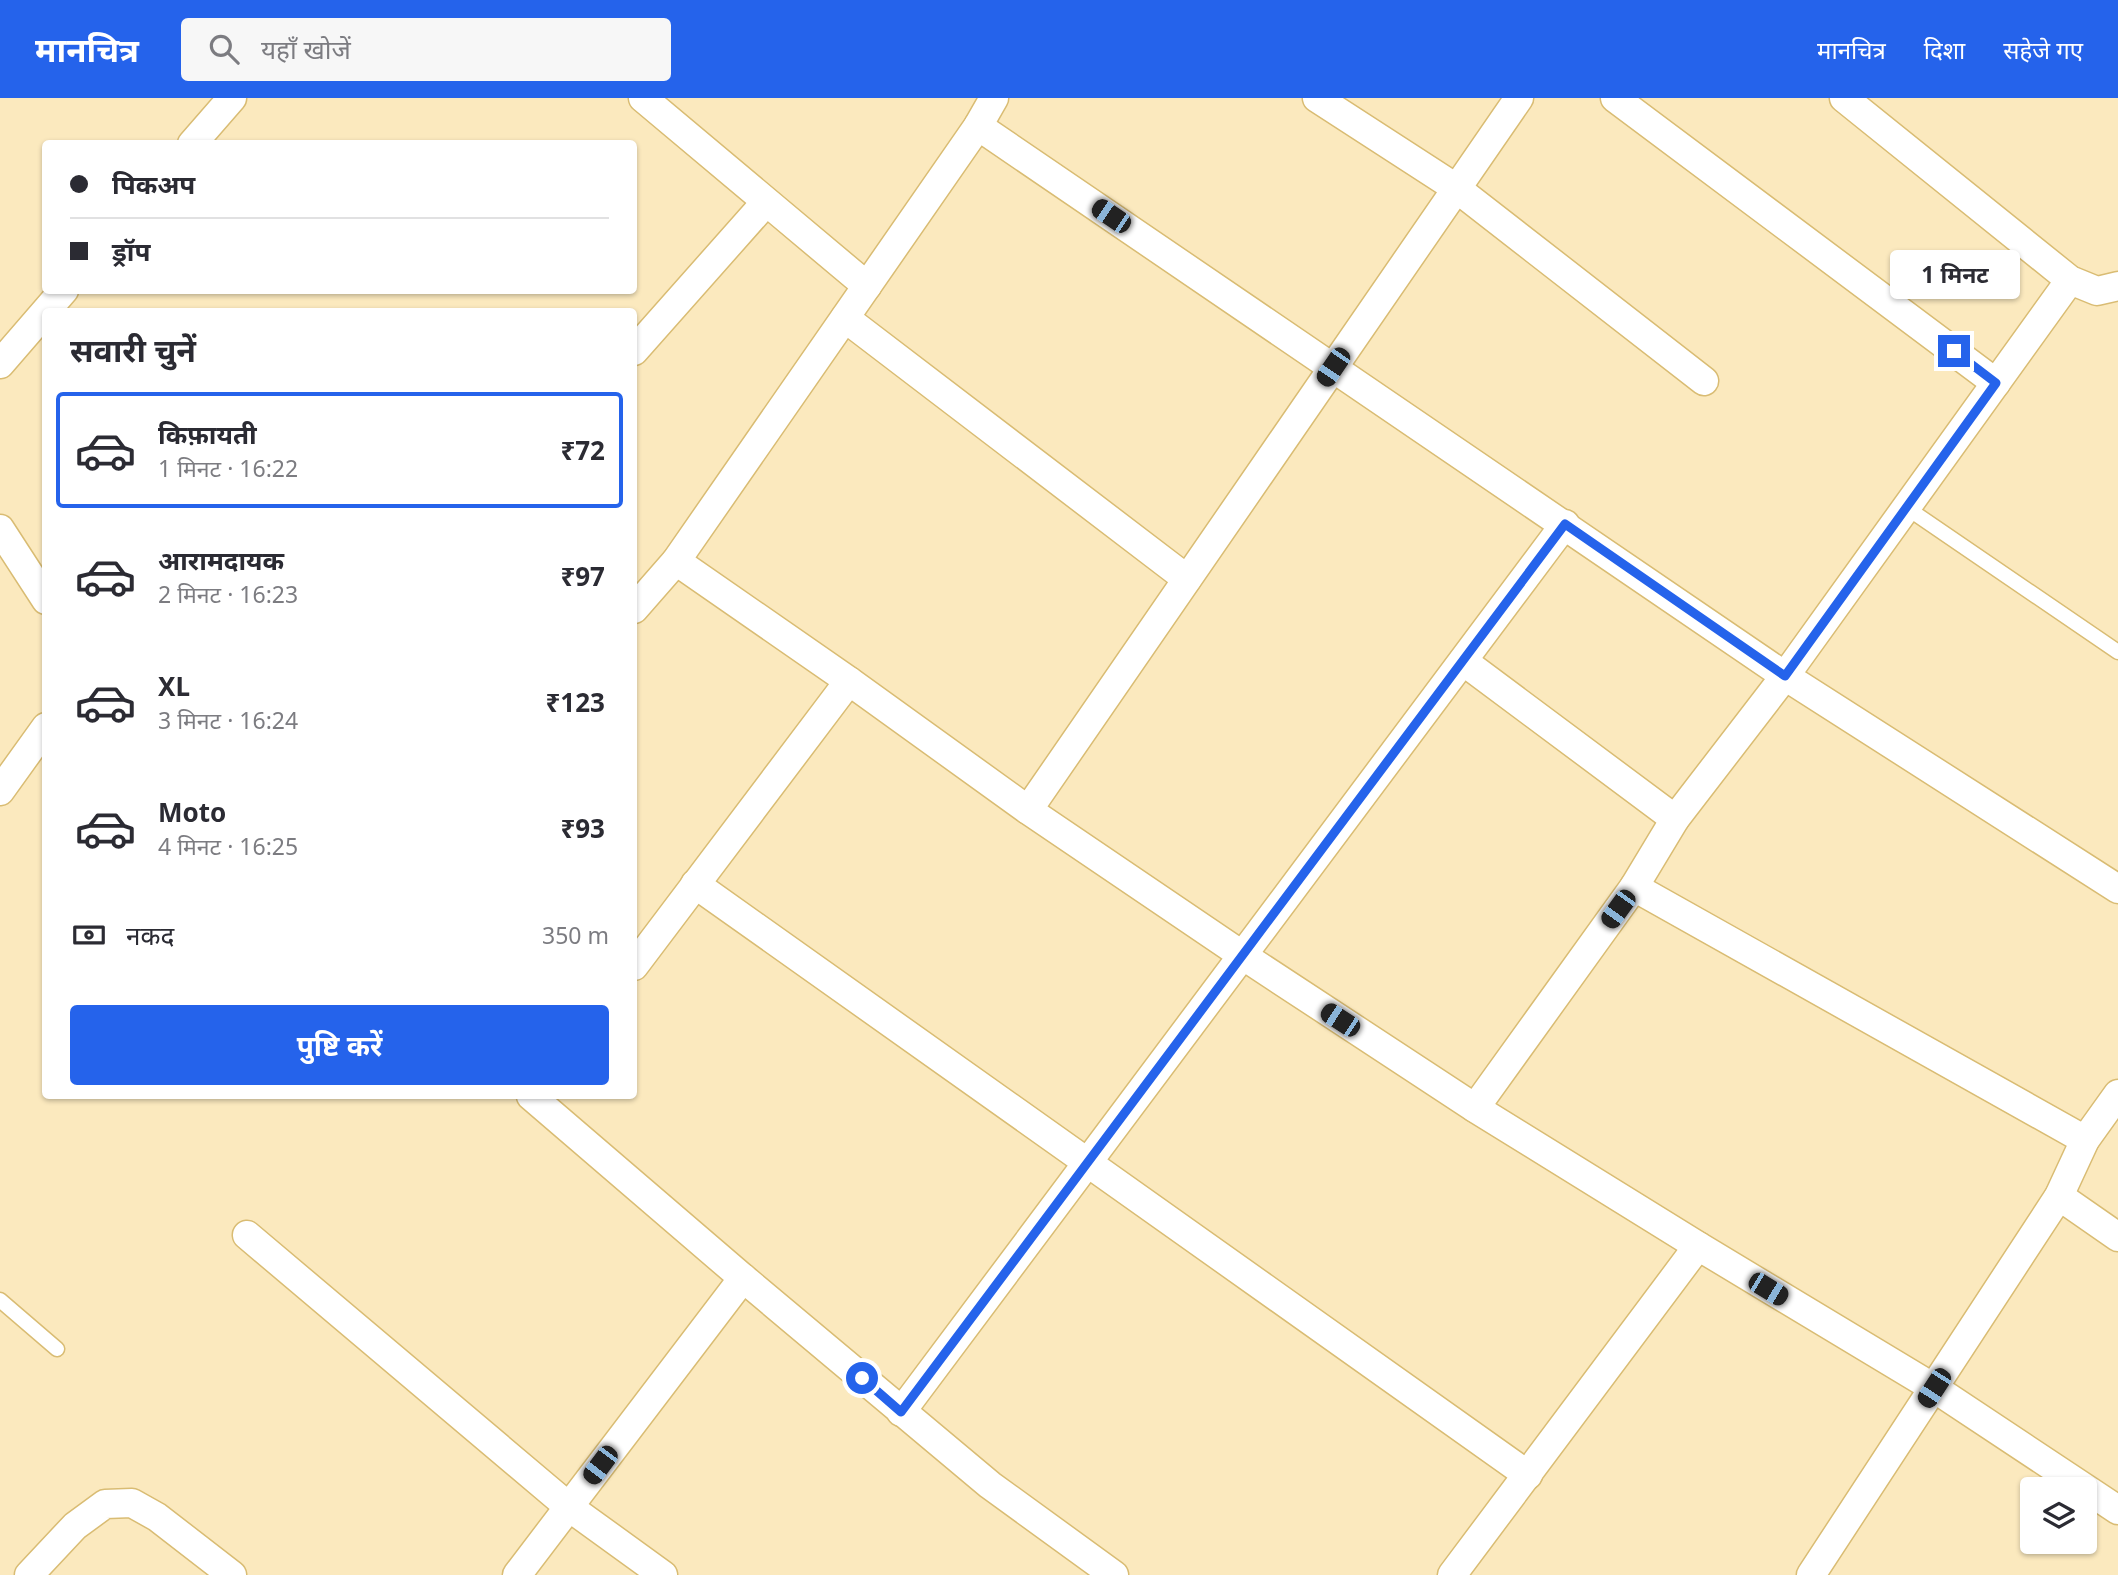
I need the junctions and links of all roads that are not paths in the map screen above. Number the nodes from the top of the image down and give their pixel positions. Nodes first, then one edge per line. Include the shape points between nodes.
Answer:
1 (232, 98) edge
2 (643, 98) edge
3 (994, 98) edge
4 (1317, 98) edge
5 (1519, 98) edge
6 (1615, 98) edge
7 (1844, 98) edge
8 (978, 125) junction
9 (195, 140) edge
10 (1456, 188) junction
11 (766, 202) junction
12 (2070, 280) junction
13 (867, 286) junction
14 (2118, 286) edge
15 (61, 294) edge
16 (48, 308) edge
17 (42, 315) edge
18 (845, 318) junction
19 (637, 348) edge
20 (0, 364) edge
21 (1333, 367) junction
22 (1704, 381) dead end
23 (1996, 383) junction
24 (1907, 508) junction
25 (1565, 524) junction
26 (0, 529) edge
27 (676, 562) junction
28 (1187, 579) junction
29 (42, 594) edge
30 (637, 606) edge
31 (2118, 652) edge
32 (1462, 661) junction
33 (1785, 676) junction
34 (849, 681) junction
35 (42, 733) edge
36 (0, 791) edge
37 (1028, 810) junction
38 (1675, 819) junction
39 (695, 884) junction
40 (1634, 887) junction
41 (2118, 889) edge
42 (1242, 956) junction
43 (637, 962) edge
44 (2118, 1094) edge
45 (537, 1099) edge
46 (1475, 1108) junction
47 (2085, 1140) junction
48 (1087, 1161) junction
49 (2059, 1196) junction
50 (247, 1235) dead end
51 (2118, 1237) edge
52 (1698, 1246) junction
53 (743, 1278) junction
54 (0, 1300) edge
55 (57, 1349) dead end
56 (1934, 1388) junction
57 (901, 1412) junction
58 (1528, 1475) junction
59 (569, 1507) junction
60 (2118, 1510) edge
61 (29, 1575) edge
62 (232, 1575) edge
63 (517, 1575) edge
64 (663, 1575) edge
65 (1114, 1575) edge
66 (1452, 1575) edge
67 (1811, 1575) edge

1 - 9 street
2 - 11 street
3 - 8 street
4 - 10 street
5 - 10 street
6 - 23 street
7 - 12 street
8 - 13 street
8 - 21 street
10 - 21 street
10 - 22 street
11 - 13 street
11 - 19 street
12 - 14 street via 2097,291
12 - 23 street
13 - 18 street
15 - 16 street
17 - 20 street
18 - 27 street
18 - 28 street
21 - 25 street
21 - 28 street
23 - 24 street
24 - 31 lane
24 - 33 street
25 - 32 street
25 - 33 street
26 - 29 street
27 - 30 street
27 - 34 street
28 - 37 street
32 - 38 street
32 - 42 street
33 - 38 street
33 - 41 street
34 - 37 street
34 - 39 street
35 - 36 street
37 - 42 street
38 - 40 street
39 - 43 street
39 - 48 street
40 - 46 street
40 - 47 street
42 - 46 street
42 - 48 street
44 - 47 street
45 - 53 street
46 - 52 street
47 - 49 street
48 - 57 street
48 - 58 street
49 - 51 street
49 - 56 street
50 - 59 street
52 - 56 street
52 - 58 street
53 - 57 street
53 - 59 street
54 - 55 lane
56 - 60 street
56 - 67 street
57 - 65 street via 990,1485
58 - 66 street
59 - 63 street
59 - 64 street
61 - 62 street via 75,1526 105,1504 132,1503

